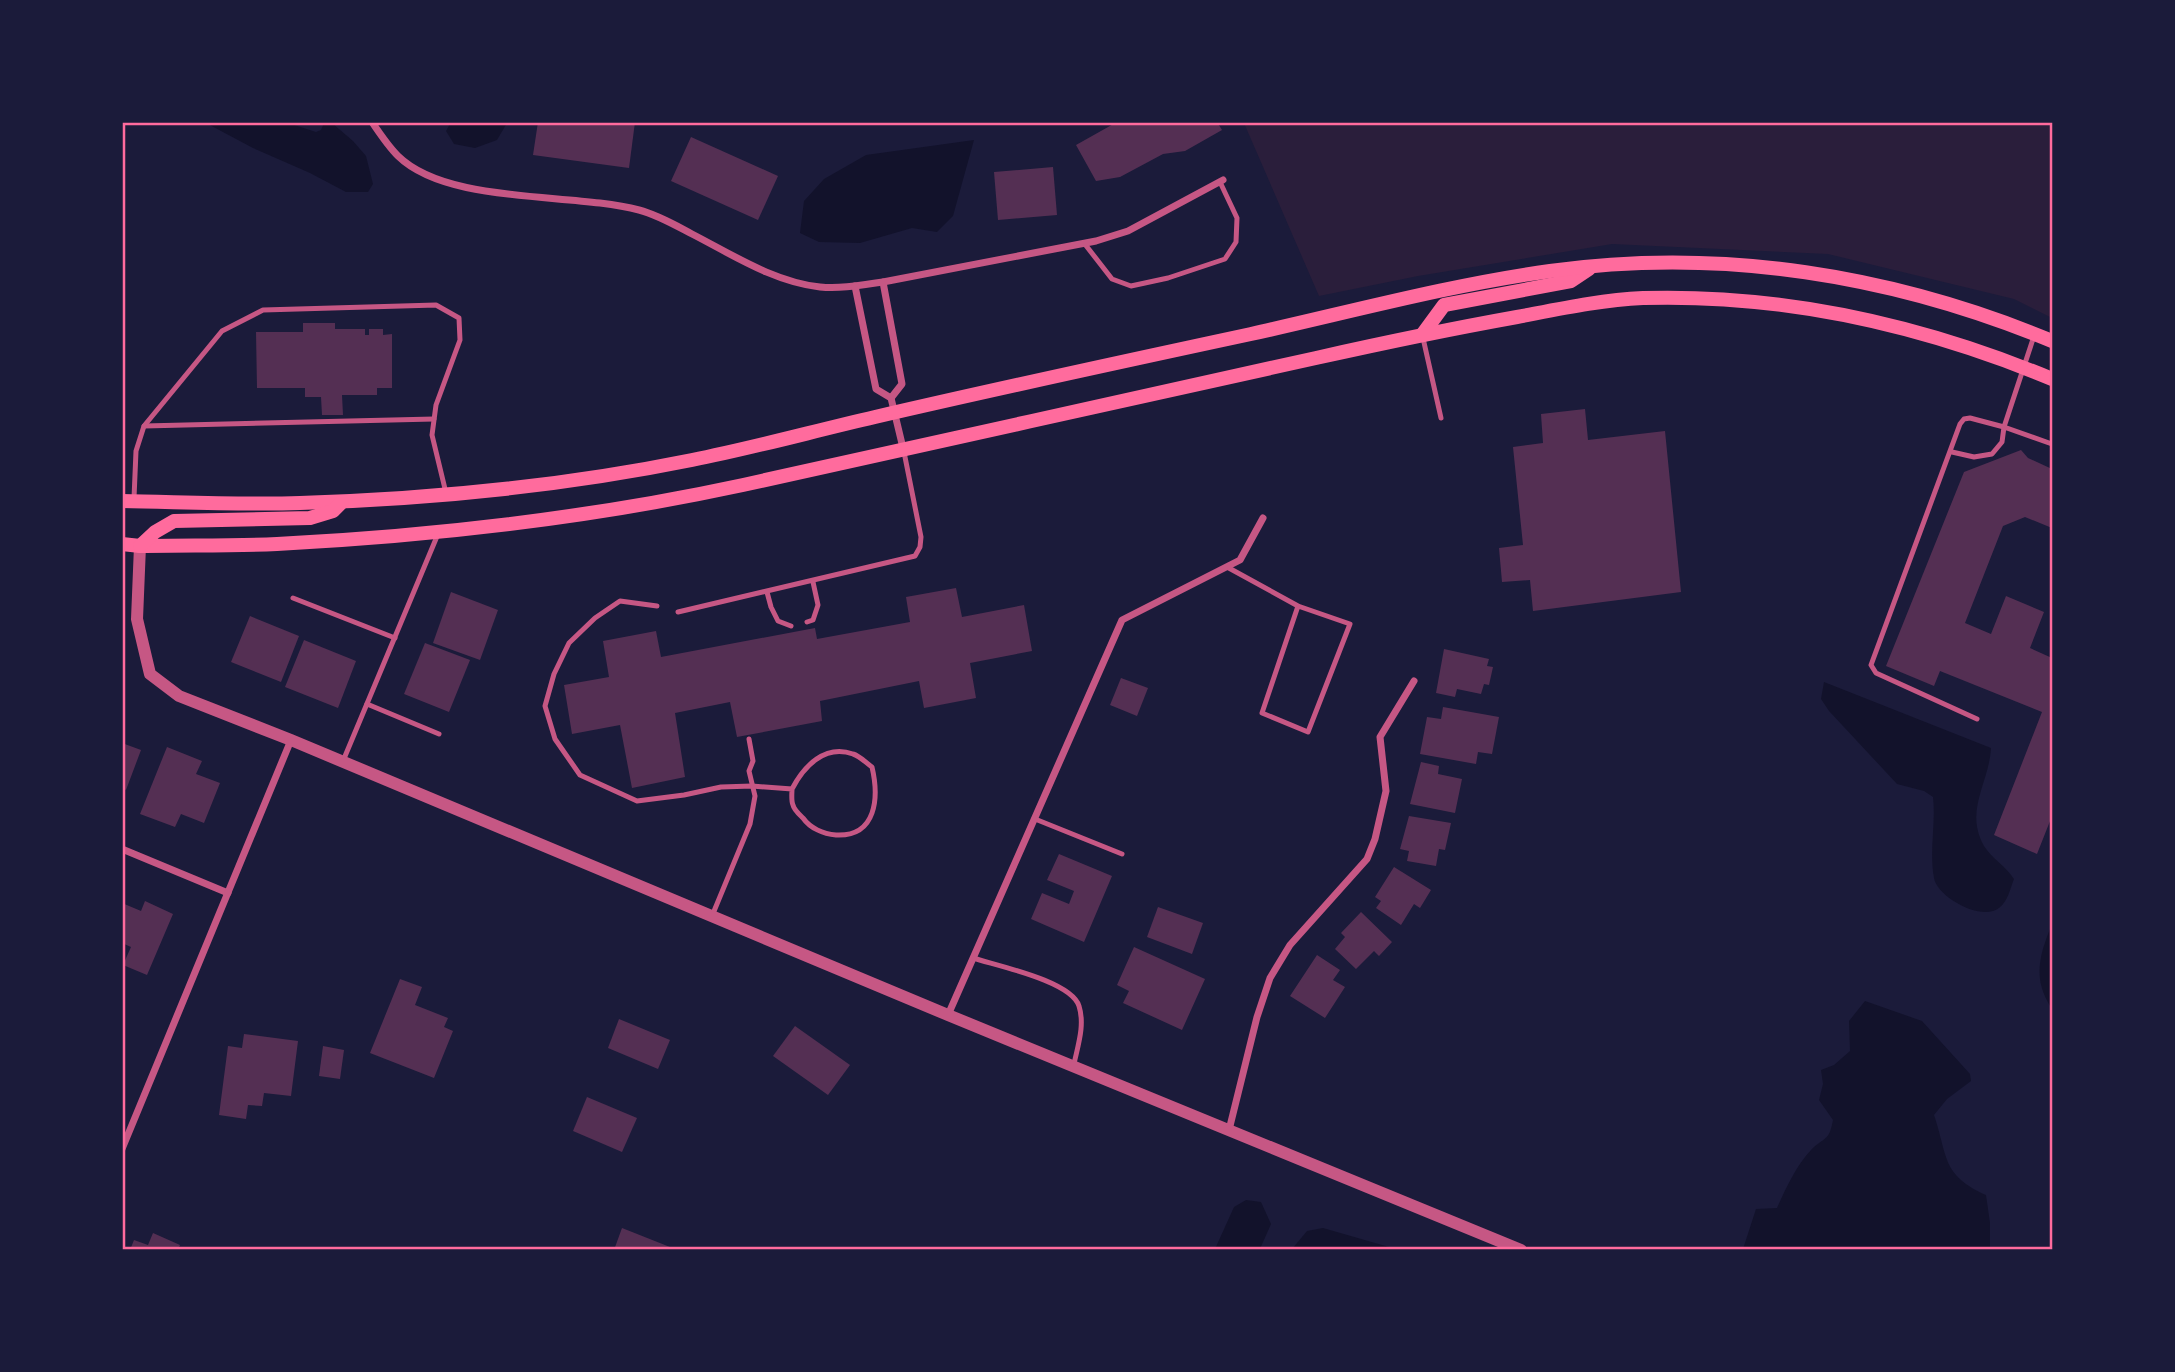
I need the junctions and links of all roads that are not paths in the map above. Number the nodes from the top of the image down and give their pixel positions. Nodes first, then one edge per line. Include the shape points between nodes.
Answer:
1 (372, 122) edge
2 (1222, 181) joint
3 (1084, 243) junction
4 (1595, 266) junction
5 (883, 282) junction
6 (855, 286) junction
7 (2035, 333) junction
8 (1422, 335) junction
9 (2053, 341) edge
10 (2023, 367) junction
11 (2053, 379) edge
12 (892, 405) junction
13 (1441, 418) dead end
14 (434, 419) junction
15 (144, 426) junction
16 (2004, 427) junction
17 (2053, 444) edge
18 (903, 449) junction
19 (1952, 452) junction
20 (446, 495) junction
21 (342, 502) junction
22 (126, 505) edge
23 (1264, 518) dead end
24 (439, 531) junction
25 (122, 544) edge
26 (140, 546) junction
27 (1227, 567) junction
28 (813, 582) junction
29 (767, 592) junction
30 (293, 598) dead end
31 (657, 606) dead end
32 (1298, 606) junction
33 (678, 612) dead end
34 (807, 622) dead end
35 (791, 626) dead end
36 (395, 638) junction
37 (1414, 681) dead end
38 (367, 705) junction
39 (1977, 719) dead end
40 (439, 734) dead end
41 (749, 739) dead end
42 (292, 740) junction
43 (343, 762) junction
44 (752, 786) junction
45 (792, 789) junction
46 (1035, 819) junction
47 (122, 849) edge
48 (1122, 854) dead end
49 (228, 893) junction
50 (712, 916) junction
51 (973, 958) junction
52 (948, 1015) junction
53 (1074, 1066) junction
54 (1229, 1129) junction
55 (122, 1149) edge
56 (1521, 1250) edge

1 - 6 street via 398,156 449,183 641,210 788,281
2 - 3 street via 1128,231
2 - 3 lane via 1237,218 1236,242 1226,259 1131,286 1112,278
3 - 5 street
4 - 7 main road via 1698,263 1804,271 1907,292
4 - 8 main road via 1571,281 1444,305
4 - 12 main road via 1509,278
5 - 6 street
5 - 12 street via 902,384
6 - 12 street via 876,389
7 - 9 main road
7 - 10 lane
8 - 10 main road via 1601,301 1728,300 1881,321
8 - 13 lane
8 - 18 main road
10 - 11 main road
10 - 16 lane
12 - 18 street
12 - 20 main road via 691,460
14 - 15 lane
14 - 15 lane via 460,340 459,318 436,305 263,310 222,331
14 - 20 lane via 432,435
15 - 22 lane
16 - 17 lane
16 - 19 lane via 2002,443 1992,454 1975,457
16 - 19 lane via 1964,419
18 - 24 main road via 657,502
18 - 28 lane via 921,537 915,556
19 - 39 lane via 1871,665 1876,674
20 - 21 main road
21 - 22 main road
21 - 26 main road via 333,511 310,518 174,521
23 - 27 street via 1240,560
24 - 26 main road via 274,544
24 - 36 lane
25 - 26 main road
26 - 42 street via 137,619 150,674 179,696
27 - 32 lane
27 - 46 street via 1122,620
28 - 29 lane
28 - 34 lane via 818,605 813,620
29 - 33 lane
29 - 35 lane via 778,621
30 - 36 lane
31 - 44 lane via 620,601 569,643 545,706 555,739 580,775 636,801
32 - 32 lane via 1262,713 1308,732 1350,624
36 - 38 lane
37 - 54 street via 1380,737 1385,791 1376,839 1367,859 1290,945 1270,978
38 - 40 lane
38 - 43 lane
41 - 44 lane
42 - 43 street
42 - 49 street
43 - 50 street
44 - 45 lane
44 - 50 lane via 755,796 750,824
45 - 45 lane via 793,806 808,825 828,834 848,835 864,827 877,787 872,767 854,754 835,752 814,759
46 - 48 lane
46 - 51 street
47 - 49 street
49 - 55 street
50 - 52 street
51 - 52 street
51 - 53 lane via 1058,985 1072,996 1079,1004 1082,1026
52 - 53 street
53 - 54 street
54 - 56 street

